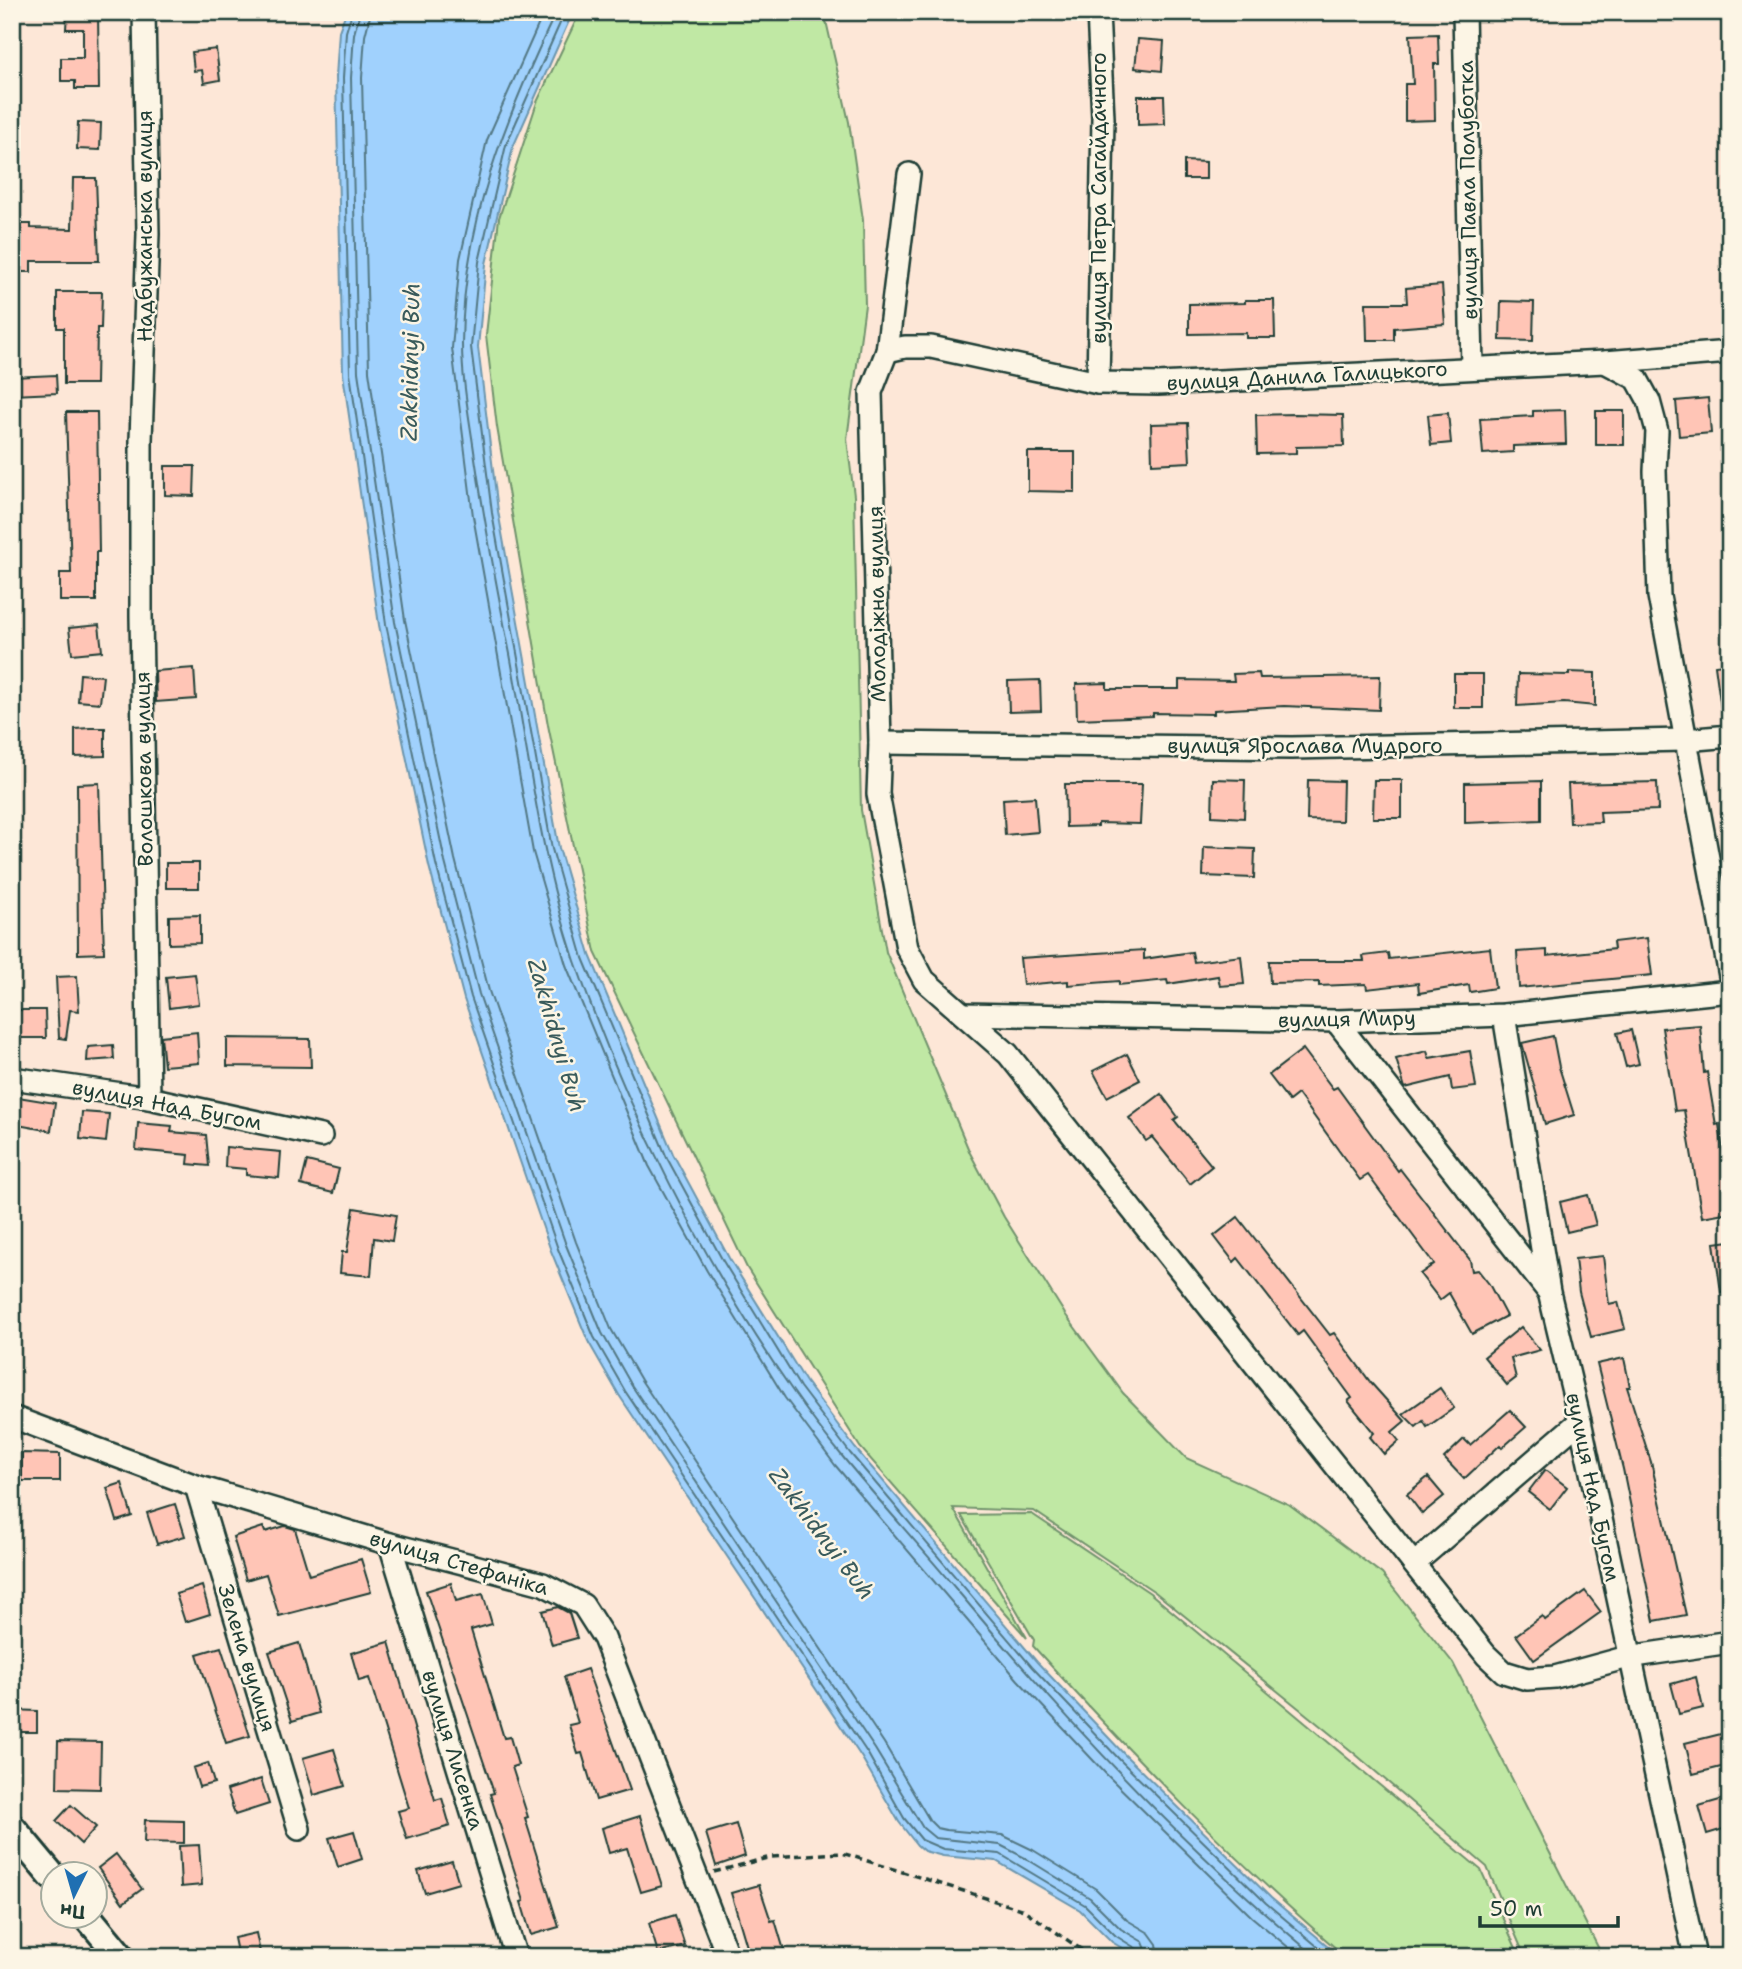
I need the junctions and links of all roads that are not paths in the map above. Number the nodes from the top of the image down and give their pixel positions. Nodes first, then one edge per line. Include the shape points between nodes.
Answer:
1 (144, 12) edge
2 (1098, 12) edge
3 (1464, 12) edge
4 (909, 174) dead end
5 (887, 351) junction
6 (1730, 352) edge
7 (1605, 362) junction
8 (1472, 368) junction
9 (1098, 383) junction
10 (141, 440) joint
11 (1730, 736) edge
12 (1685, 740) junction
13 (880, 743) junction
14 (1730, 976) edge
15 (1730, 991) edge
16 (964, 1014) junction
17 (1504, 1015) junction
18 (1336, 1021) junction
19 (12, 1078) edge
20 (149, 1098) junction
21 (321, 1136) dead end
22 (1549, 1292) junction
23 (12, 1417) edge
24 (1580, 1421) junction
25 (196, 1486) junction
26 (390, 1544) junction
27 (1414, 1564) junction
28 (1730, 1642) edge
29 (1628, 1657) junction
30 (12, 1828) edge
31 (299, 1829) dead end
32 (39, 1860) edge
33 (99, 1930) edge
34 (121, 1957) edge
35 (516, 1957) edge
36 (728, 1957) edge
37 (1695, 1957) edge

1 - 10 street, Надбужанська вулиця via 148,234
2 - 9 street, вулиця Петра Сагайдачного via 1102,118
3 - 8 street, вулиця Павла Полуботка
4 - 5 street, Молодіжна вулиця
5 - 9 street, вулиця Данила Галицького via 932,347
5 - 13 street, Молодіжна вулиця via 872,392
6 - 7 street, вулиця Данила Галицького
7 - 8 street, вулиця Данила Галицького
7 - 12 street via 1637,379 1657,431 1659,596
8 - 9 street, вулиця Данила Галицького
10 - 20 street, Волошкова вулиця
11 - 12 street, вулиця Ярослава Мудрого
12 - 13 street, вулиця Ярослава Мудрого via 1292,748
12 - 14 street
13 - 16 street, Молодіжна вулиця via 878,794 907,948 924,980
15 - 17 street, вулиця Миру
16 - 18 street, вулиця Миру
16 - 27 street, Молодіжна вулиця via 1008,1054
17 - 18 street, вулиця Миру
17 - 22 street, вулиця Над Бугом
18 - 22 street
19 - 20 street, вулиця Над Бугом
20 - 21 street, вулиця Над Бугом
22 - 24 street, вулиця Над Бугом
23 - 25 street, вулиця Стефаніка
24 - 27 street
24 - 29 street, вулиця Над Бугом
25 - 26 street, вулиця Стефаніка
25 - 31 street, Зелена вулиця
26 - 35 street, вулиця Лисенка
26 - 36 street, вулиця Стефаніка via 543,1584 583,1605 604,1638
27 - 29 street, Молодіжна вулиця via 1504,1672 1527,1679 1555,1677
28 - 29 street, Молодіжна вулиця
29 - 37 street, вулиця Над Бугом
30 - 32 street
33 - 34 street

